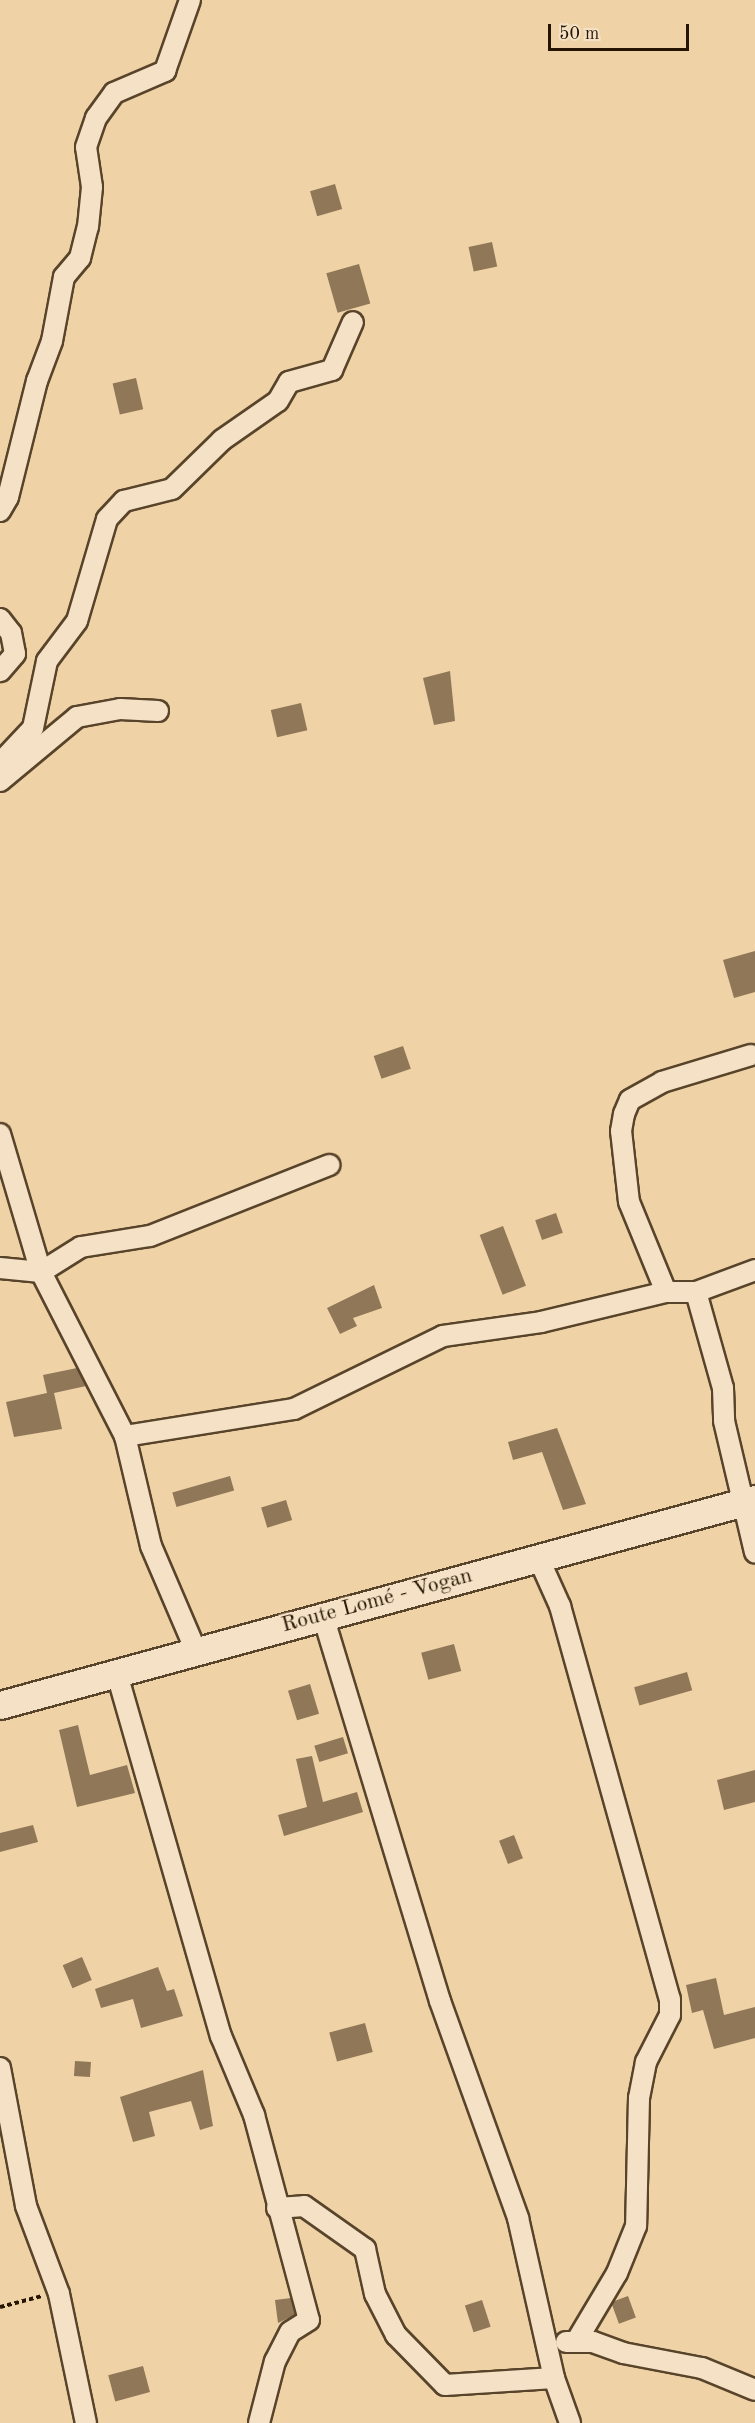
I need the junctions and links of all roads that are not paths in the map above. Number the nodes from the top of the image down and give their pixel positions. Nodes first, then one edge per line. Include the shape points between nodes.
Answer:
1 (190, 0) edge
2 (353, 322) dead end
3 (0, 511) edge
4 (0, 619) edge
5 (0, 671) edge
6 (158, 711) dead end
7 (0, 763) edge
8 (0, 781) edge
9 (751, 1055) dead end
10 (0, 1134) edge
11 (328, 1165) dead end
12 (0, 1268) edge
13 (755, 1270) edge
14 (41, 1272) junction
15 (666, 1292) junction
16 (696, 1292) junction
17 (125, 1436) junction
18 (748, 1501) edge
19 (755, 1552) edge
20 (538, 1557) junction
21 (323, 1616) junction
22 (196, 1651) junction
23 (117, 1674) junction
24 (0, 1705) edge
25 (0, 2068) edge
26 (277, 2208) junction
27 (577, 2340) junction
28 (549, 2344) junction
29 (554, 2378) junction
30 (755, 2390) edge
31 (86, 2423) edge
32 (259, 2423) edge
33 (570, 2423) edge

1 - 3 street via 165,71 114,93 96,118 86,147 92,187 88,227 80,258 64,277 52,341 37,381 8,497
2 - 7 street via 332,370 289,382 278,401 222,440 172,489 124,501 106,519 77,621 47,661 33,728
4 - 5 street via 11,633 15,654
6 - 8 street via 120,709 77,717
9 - 15 street via 662,1082 630,1100 624,1114 621,1131 629,1202
10 - 14 street
11 - 14 street via 150,1236 81,1247
12 - 14 street
13 - 16 street
14 - 17 street
15 - 16 street
15 - 17 street via 541,1322 443,1336 294,1409
16 - 18 street via 723,1388 724,1421
17 - 22 street via 152,1546
18 - 19 street
18 - 20 main road, Route Lomé - Vogan
20 - 21 main road, Route Lomé - Vogan
20 - 27 street via 560,1606 670,1999 670,2015 646,2062 639,2098 636,2226 617,2273
21 - 22 main road, Route Lomé - Vogan
21 - 28 street via 440,2001 518,2218
22 - 23 main road, Route Lomé - Vogan
23 - 24 main road, Route Lomé - Vogan
23 - 26 street via 221,2036 254,2115
25 - 31 street via 26,2206 59,2294
26 - 29 street via 304,2206 365,2249 375,2294 396,2335 445,2385
26 - 32 street via 309,2320 291,2332 275,2361
27 - 28 street
27 - 30 street via 702,2368
28 - 29 street
29 - 33 street

